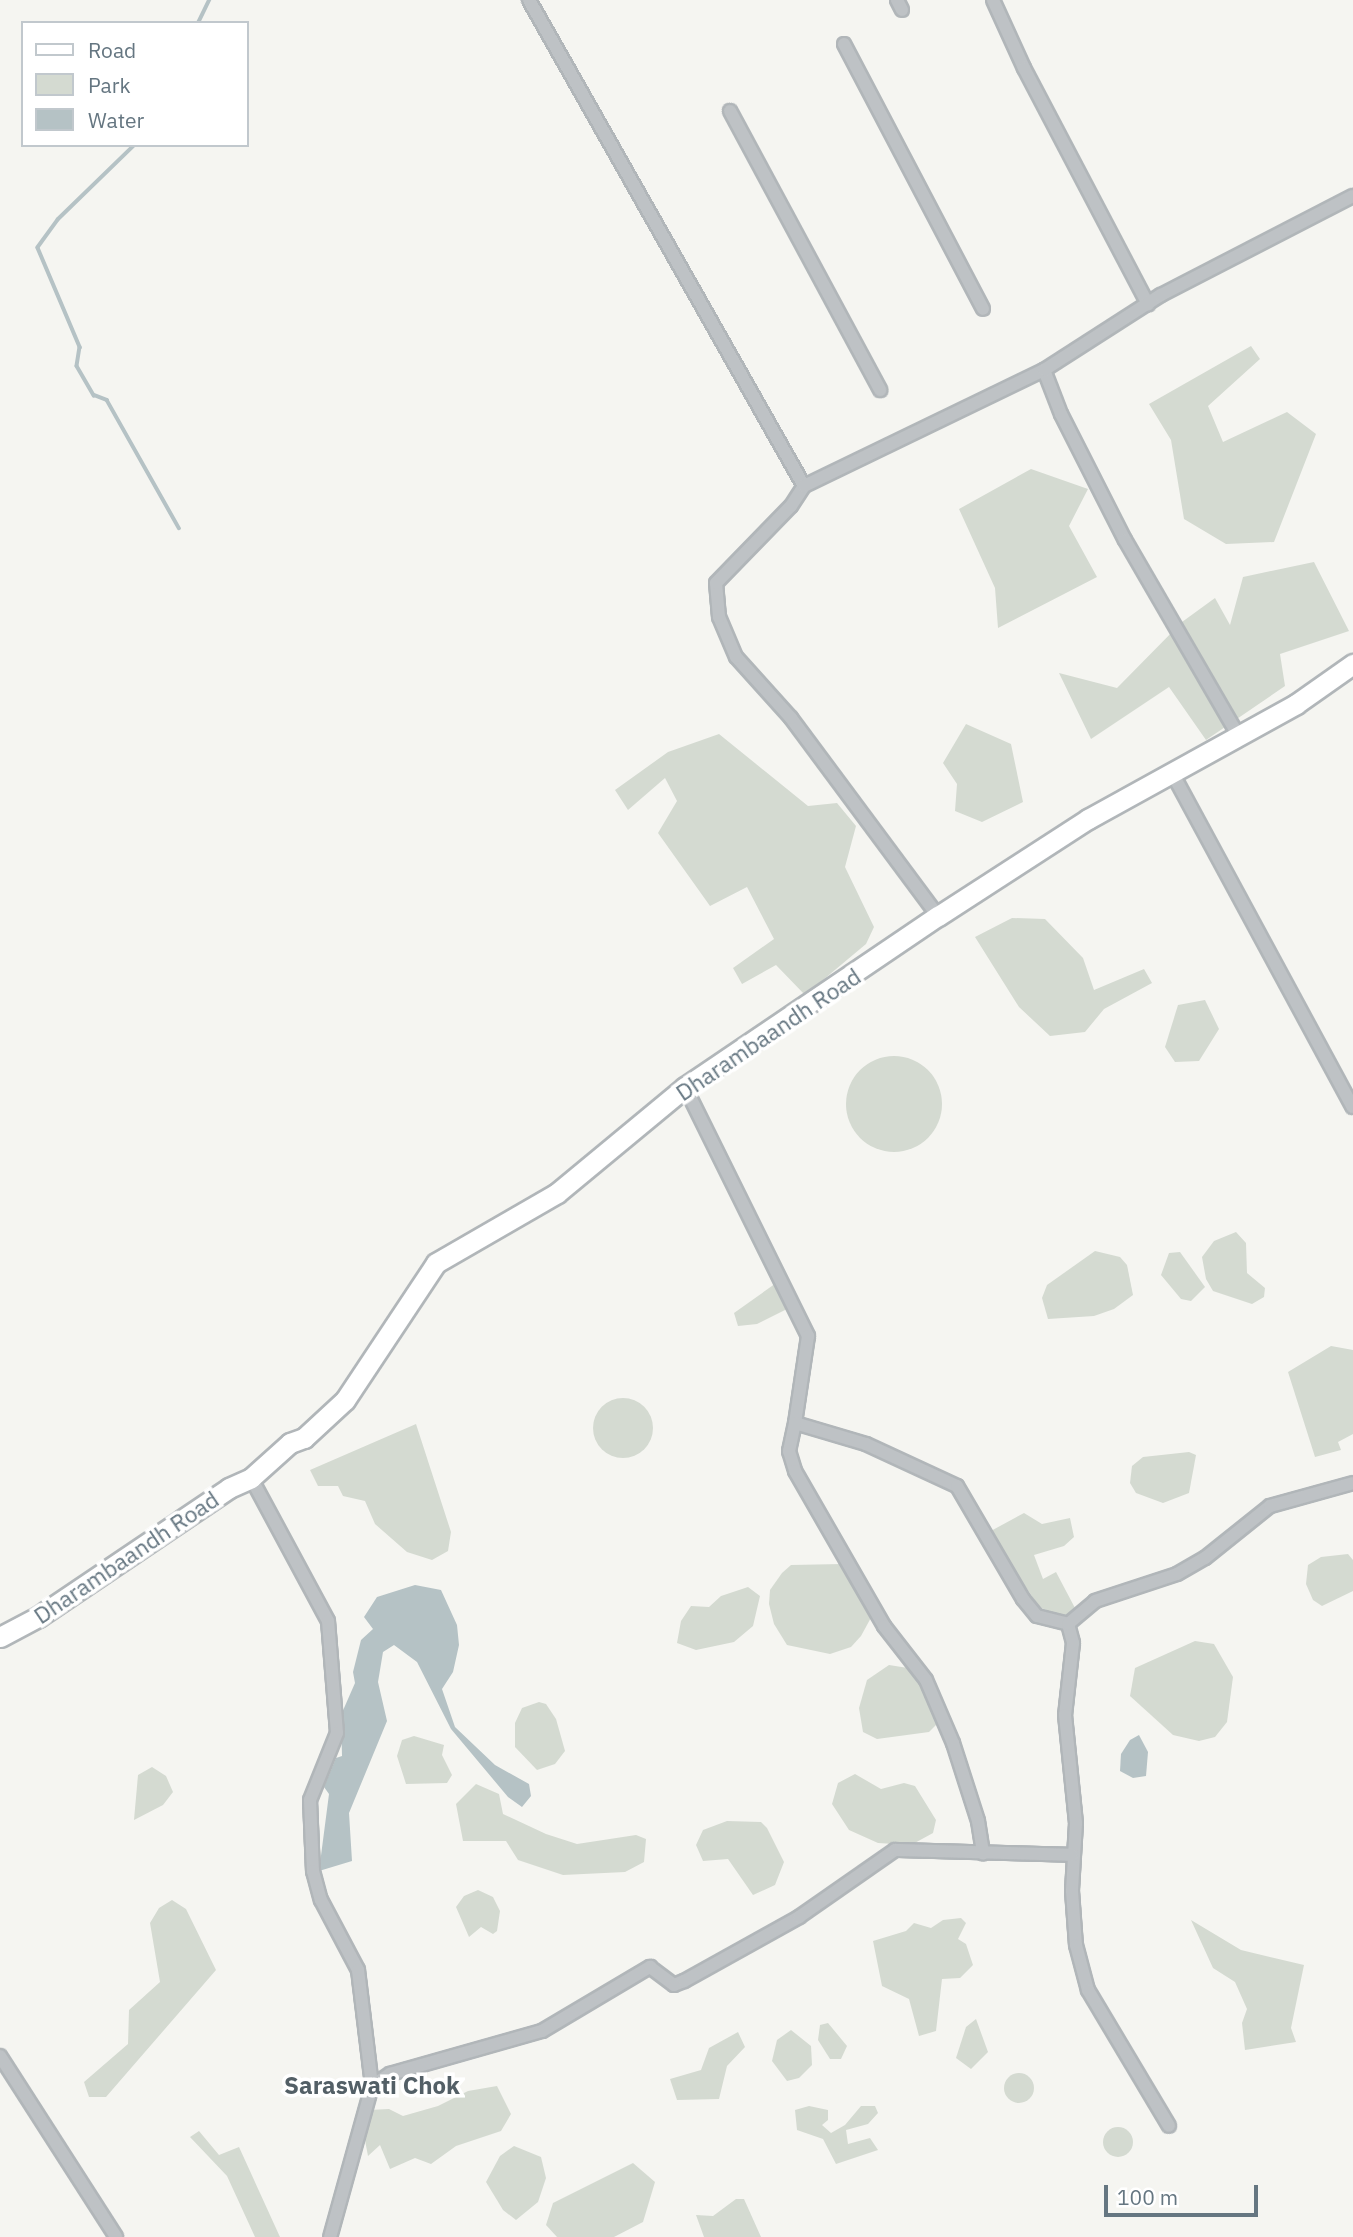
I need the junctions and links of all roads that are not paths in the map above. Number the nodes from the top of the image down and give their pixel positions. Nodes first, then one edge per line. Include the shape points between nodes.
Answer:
1 (529, 0) edge
2 (993, 0) edge
3 (844, 44) dead end
4 (730, 111) dead end
5 (1353, 196) edge
6 (1148, 304) junction
7 (983, 309) dead end
8 (1044, 370) junction
9 (880, 390) dead end
10 (804, 486) junction
11 (1353, 664) edge
12 (1238, 736) junction
13 (1171, 771) junction
14 (938, 916) junction
15 (685, 1087) junction
16 (1353, 1107) edge
17 (796, 1423) junction
18 (251, 1478) junction
19 (1353, 1483) edge
20 (1068, 1624) junction
21 (0, 1637) edge
22 (983, 1854) junction
23 (1072, 1855) junction
24 (0, 2056) edge
25 (372, 2086) junction
26 (1169, 2126) dead end
27 (116, 2237) edge
28 (330, 2237) edge

1 - 10 street
2 - 6 street
3 - 7 street
4 - 9 street
5 - 6 street
6 - 8 street
8 - 10 street
8 - 12 street via 1061,414 1125,540
10 - 14 street via 791,506 716,583 719,617 736,657 791,718
11 - 12 main road, Dharambaandh Road via 1296,704
12 - 13 main road, Dharambaandh Road
13 - 14 main road, Dharambaandh Road
13 - 16 street
14 - 15 main road, Dharambaandh Road
15 - 17 street via 808,1336
15 - 18 main road, Dharambaandh Road via 557,1193 436,1263 345,1400
17 - 20 street via 866,1444 957,1486 1023,1599 1037,1616
17 - 22 street via 789,1451 795,1471 884,1626 926,1679 953,1744 978,1821
18 - 21 main road, Dharambaandh Road
18 - 25 street via 328,1621 337,1733 310,1800 312,1860 321,1900 358,1970
19 - 20 street via 1270,1506 1205,1558 1177,1574 1095,1601
20 - 23 street via 1073,1643 1065,1715 1076,1823
22 - 23 street
22 - 25 street via 895,1850 799,1917 684,1981 674,1985 650,1967 542,2031 390,2074
23 - 26 street via 1076,1945 1088,1990
24 - 27 street
25 - 28 street

